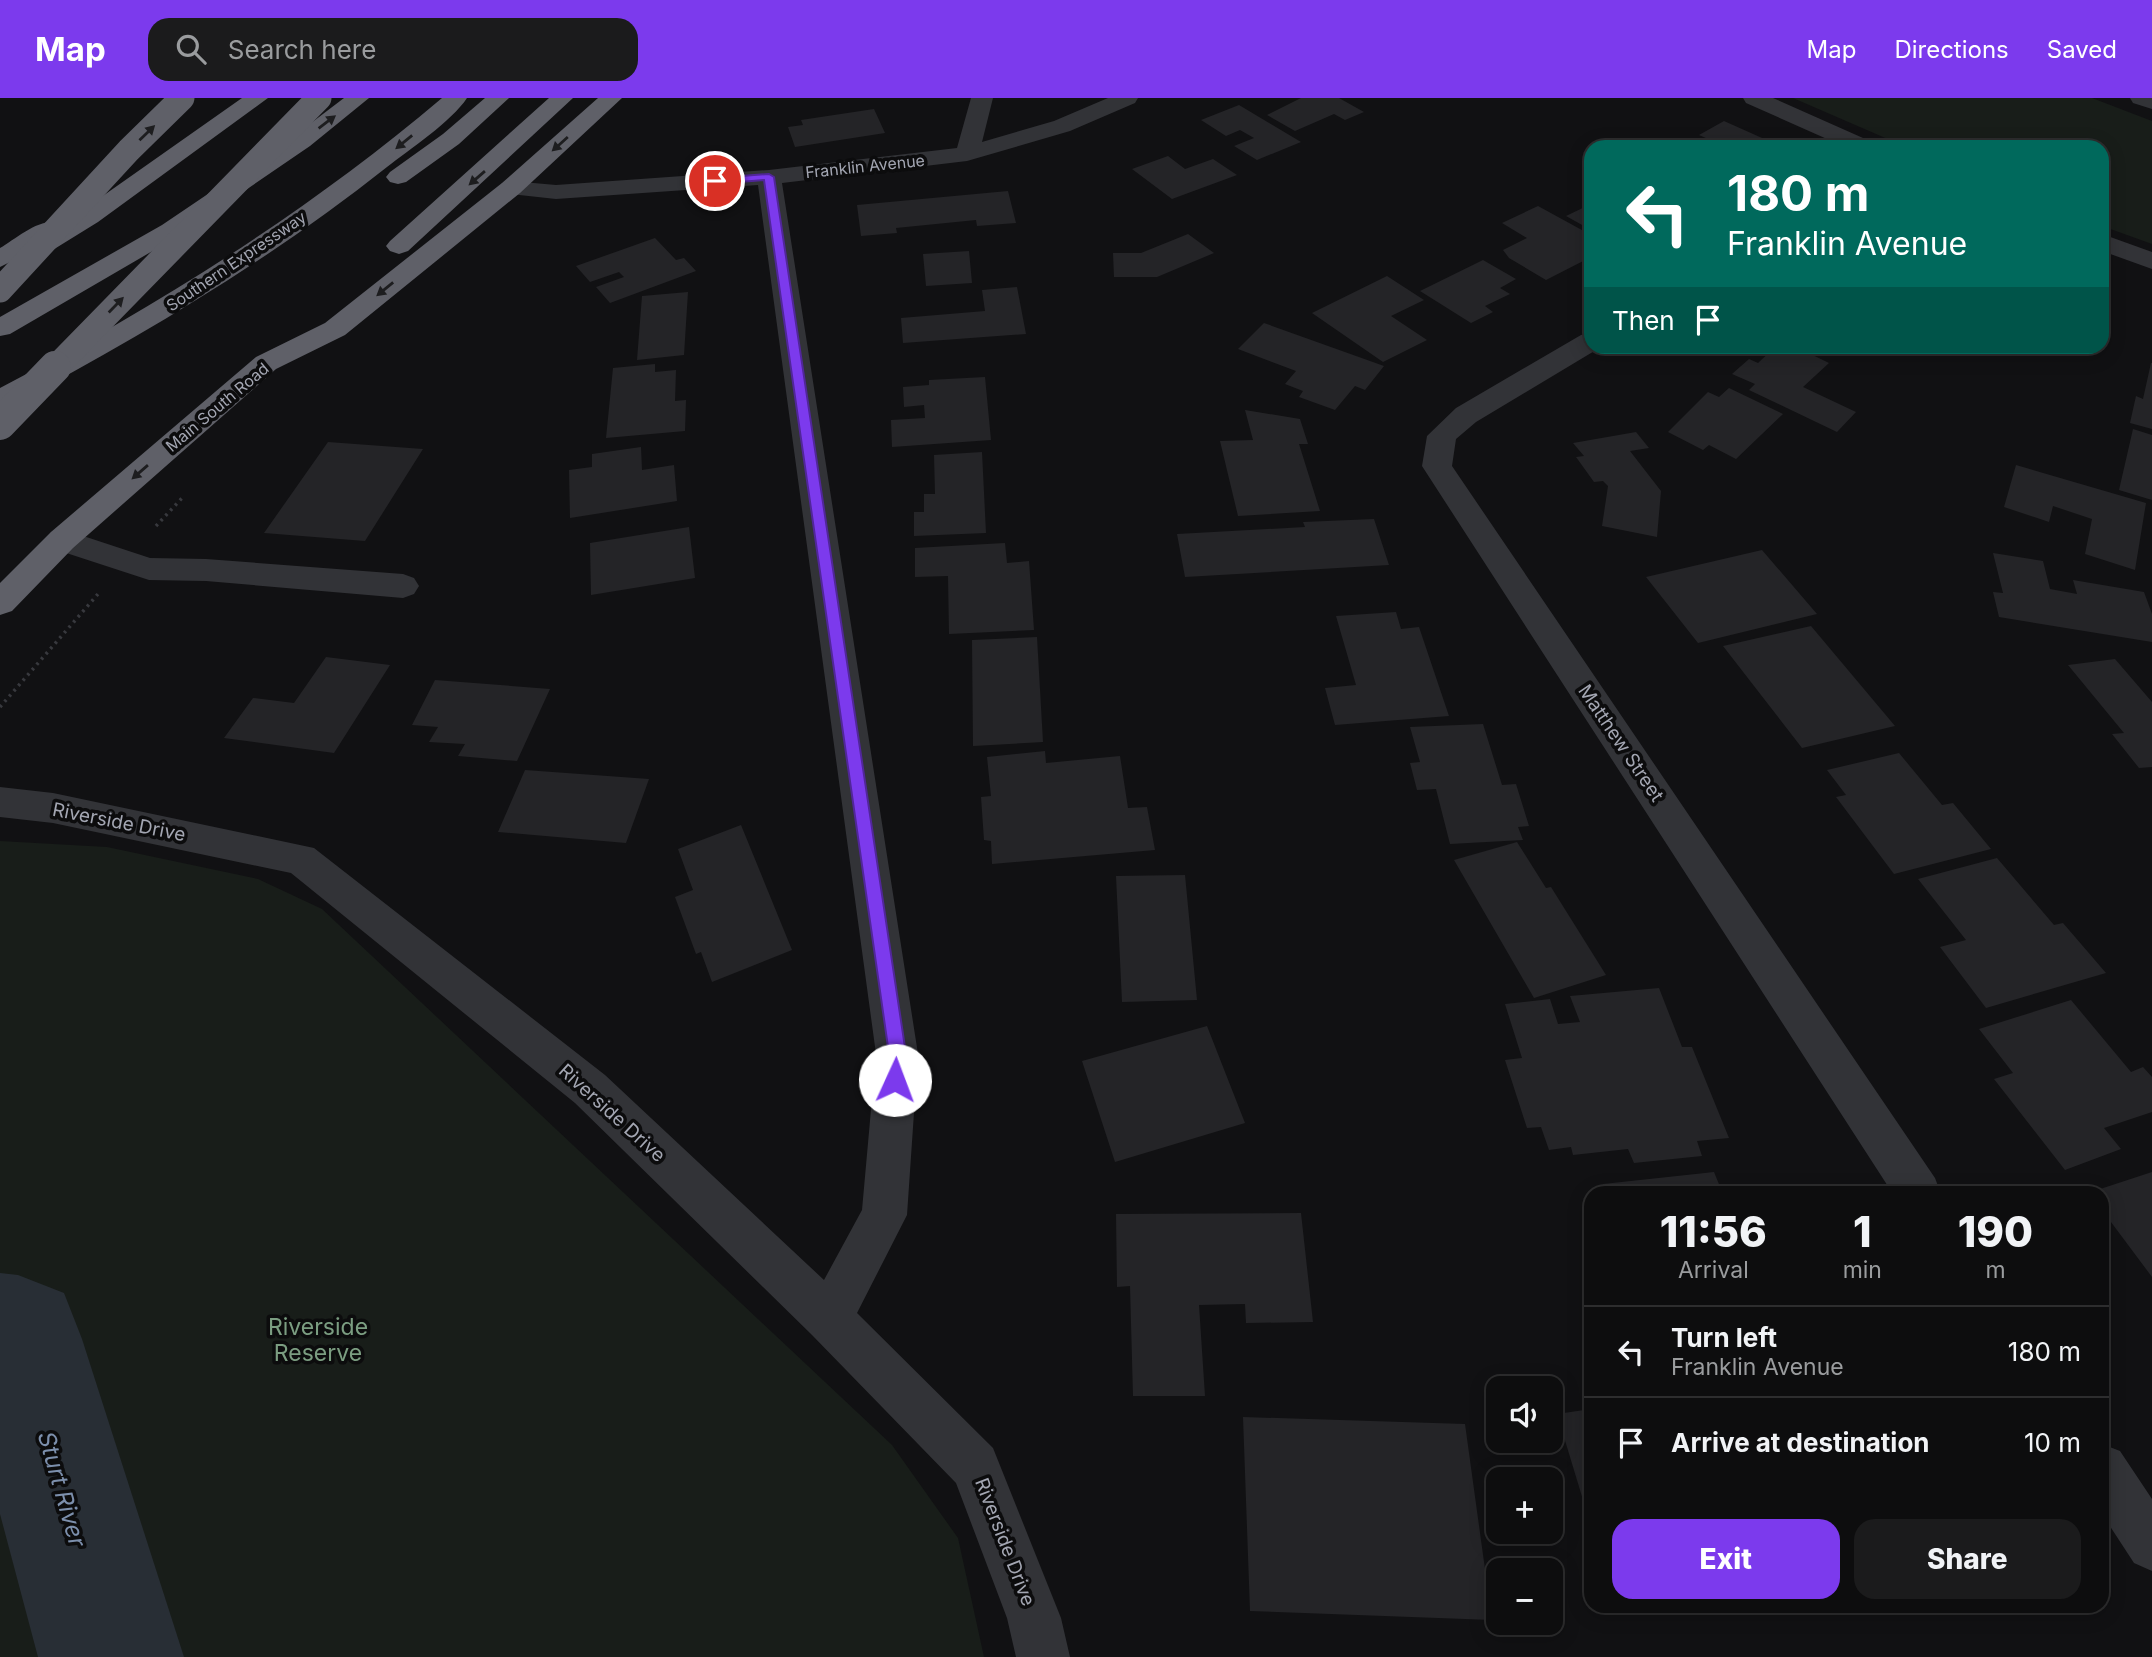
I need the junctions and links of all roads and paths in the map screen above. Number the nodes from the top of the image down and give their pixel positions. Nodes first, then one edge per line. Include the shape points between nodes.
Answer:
1 (183, 98) edge
2 (226, 98) edge
3 (257, 98) edge
4 (319, 98) edge
5 (358, 98) edge
6 (456, 98) edge
7 (498, 98) edge
8 (562, 98) edge
9 (611, 98) edge
10 (982, 98) edge
11 (1127, 98) edge
12 (1754, 98) edge
13 (2141, 98) edge
14 (2152, 102) edge
15 (1848, 140) edge
16 (967, 155) junction
17 (769, 177) junction
18 (511, 188) junction
19 (2109, 245) edge
20 (0, 259) edge
21 (2152, 261) edge
22 (376, 265) dead end
23 (0, 272) edge
24 (0, 290) edge
25 (167, 308) junction
26 (321, 308) dead end
27 (0, 328) edge
28 (1584, 345) edge
29 (266, 363) junction
30 (0, 400) edge
31 (0, 424) edge
32 (189, 490) dead end
33 (62, 540) junction
34 (126, 561) junction
35 (403, 586) dead end
36 (0, 603) edge
37 (0, 707) edge
38 (0, 802) edge
39 (1914, 1186) edge
40 (829, 1318) junction
41 (2109, 1480) edge
42 (2152, 1545) edge
43 (1042, 1657) edge

24 -> 1 highway, bridge
2 - 20 highway via 110,188
3 - 23 highway via 89,217
31 -> 4 highway, bridge
27 -> 5 highway via 171,230
6 -> 25 highway, Southern Expressway via 388,155 276,237
7 - 25 highway via 451,139 346,215 258,265
8 -> 22 highway
9 -> 18 highway, Main South Road
10 - 16 street
11 - 16 street, Franklin Avenue via 1062,126
12 - 15 street
13 - 14 street
16 - 17 street, Franklin Avenue
17 - 18 street, Franklin Avenue via 556,192
17 - 40 street via 897,1054 884,1214
18 -> 29 highway, Main South Road via 335,329
19 - 21 street
25 - 30 highway, Southern Expressway
26 - 29 highway
28 - 39 street, Matthew Street via 1466,415 1442,436 1437,466
29 -> 33 highway, Main South Road
32 - 34 path
33 - 34 street
33 - 36 highway, Main South Road
34 - 35 street via 149,569
34 - 37 path
38 - 40 street, Riverside Drive via 53,808 301,859 590,1089
40 - 43 street, Riverside Drive via 975,1466 1034,1618
41 - 42 street

